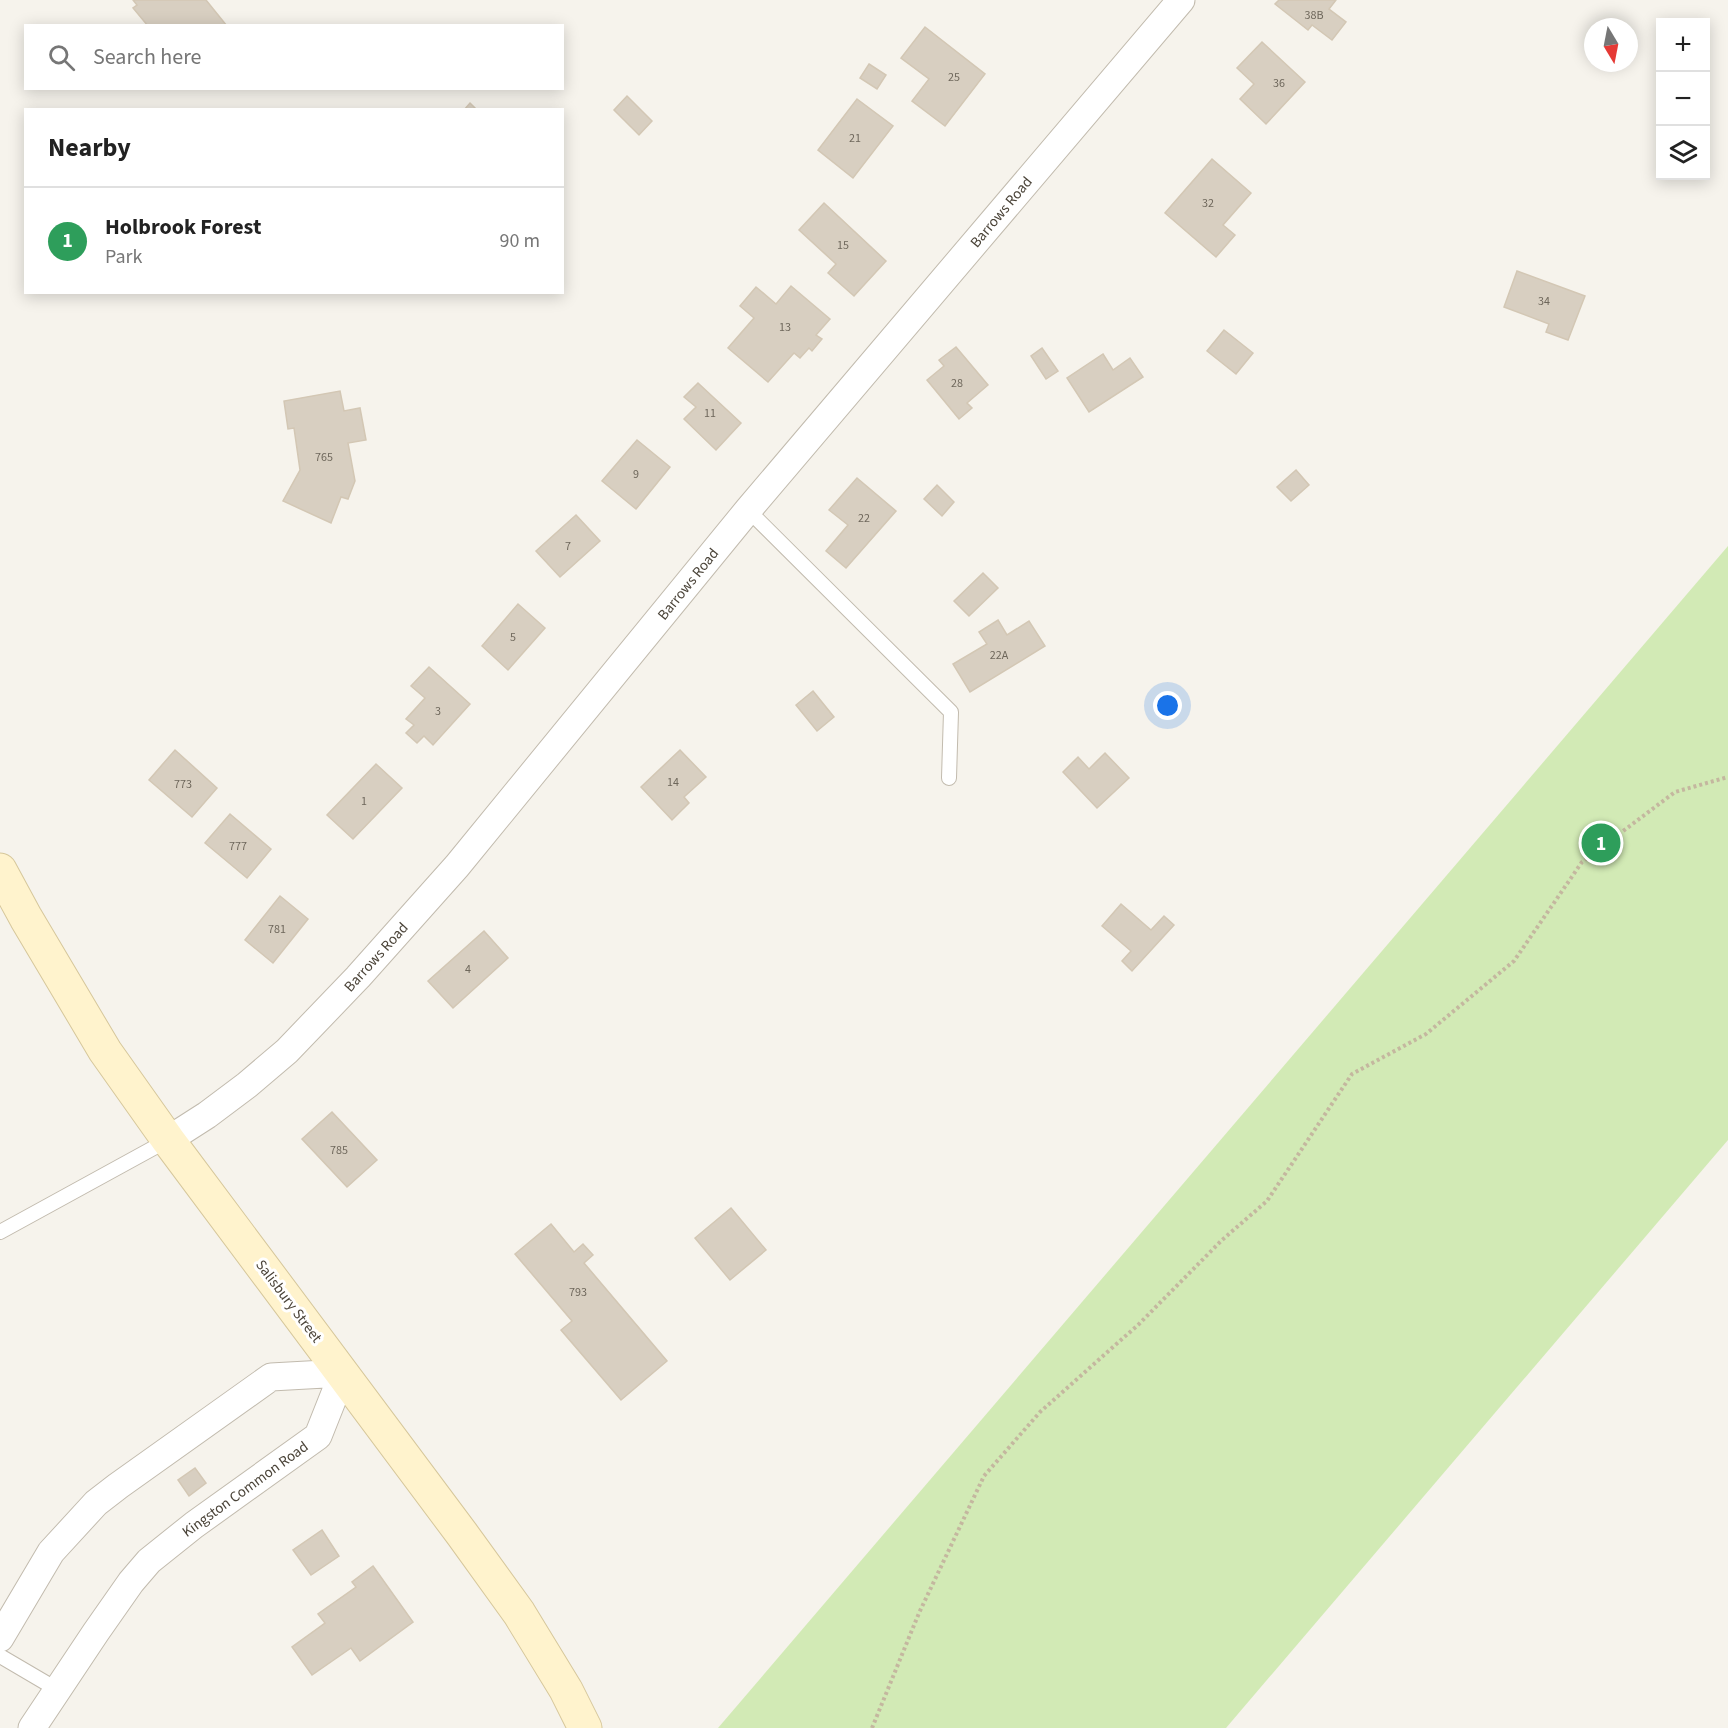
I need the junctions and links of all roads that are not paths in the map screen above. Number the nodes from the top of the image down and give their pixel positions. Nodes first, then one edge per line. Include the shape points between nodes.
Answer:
1 (1181, 0) edge
2 (748, 510) junction
3 (949, 778) dead end
4 (0, 870) edge
5 (168, 1140) junction
6 (0, 1232) edge
7 (343, 1373) junction
8 (0, 1638) edge
9 (0, 1656) edge
10 (58, 1690) junction
11 (38, 1726) edge
12 (585, 1728) edge

1 - 2 street, Barrows Road
2 - 3 lane via 951,712
2 - 5 street, Barrows Road via 457,866 358,977 287,1051 207,1115
4 - 5 main road, Salisbury Street via 105,1051
5 - 6 lane
5 - 7 main road, Salisbury Street
7 - 8 street via 271,1377 118,1486 51,1552
7 - 10 street, Kingston Common Road via 318,1436 149,1561
7 - 12 main road, Salisbury Street via 519,1613
9 - 10 lane
10 - 11 street, Kingston Common Road

